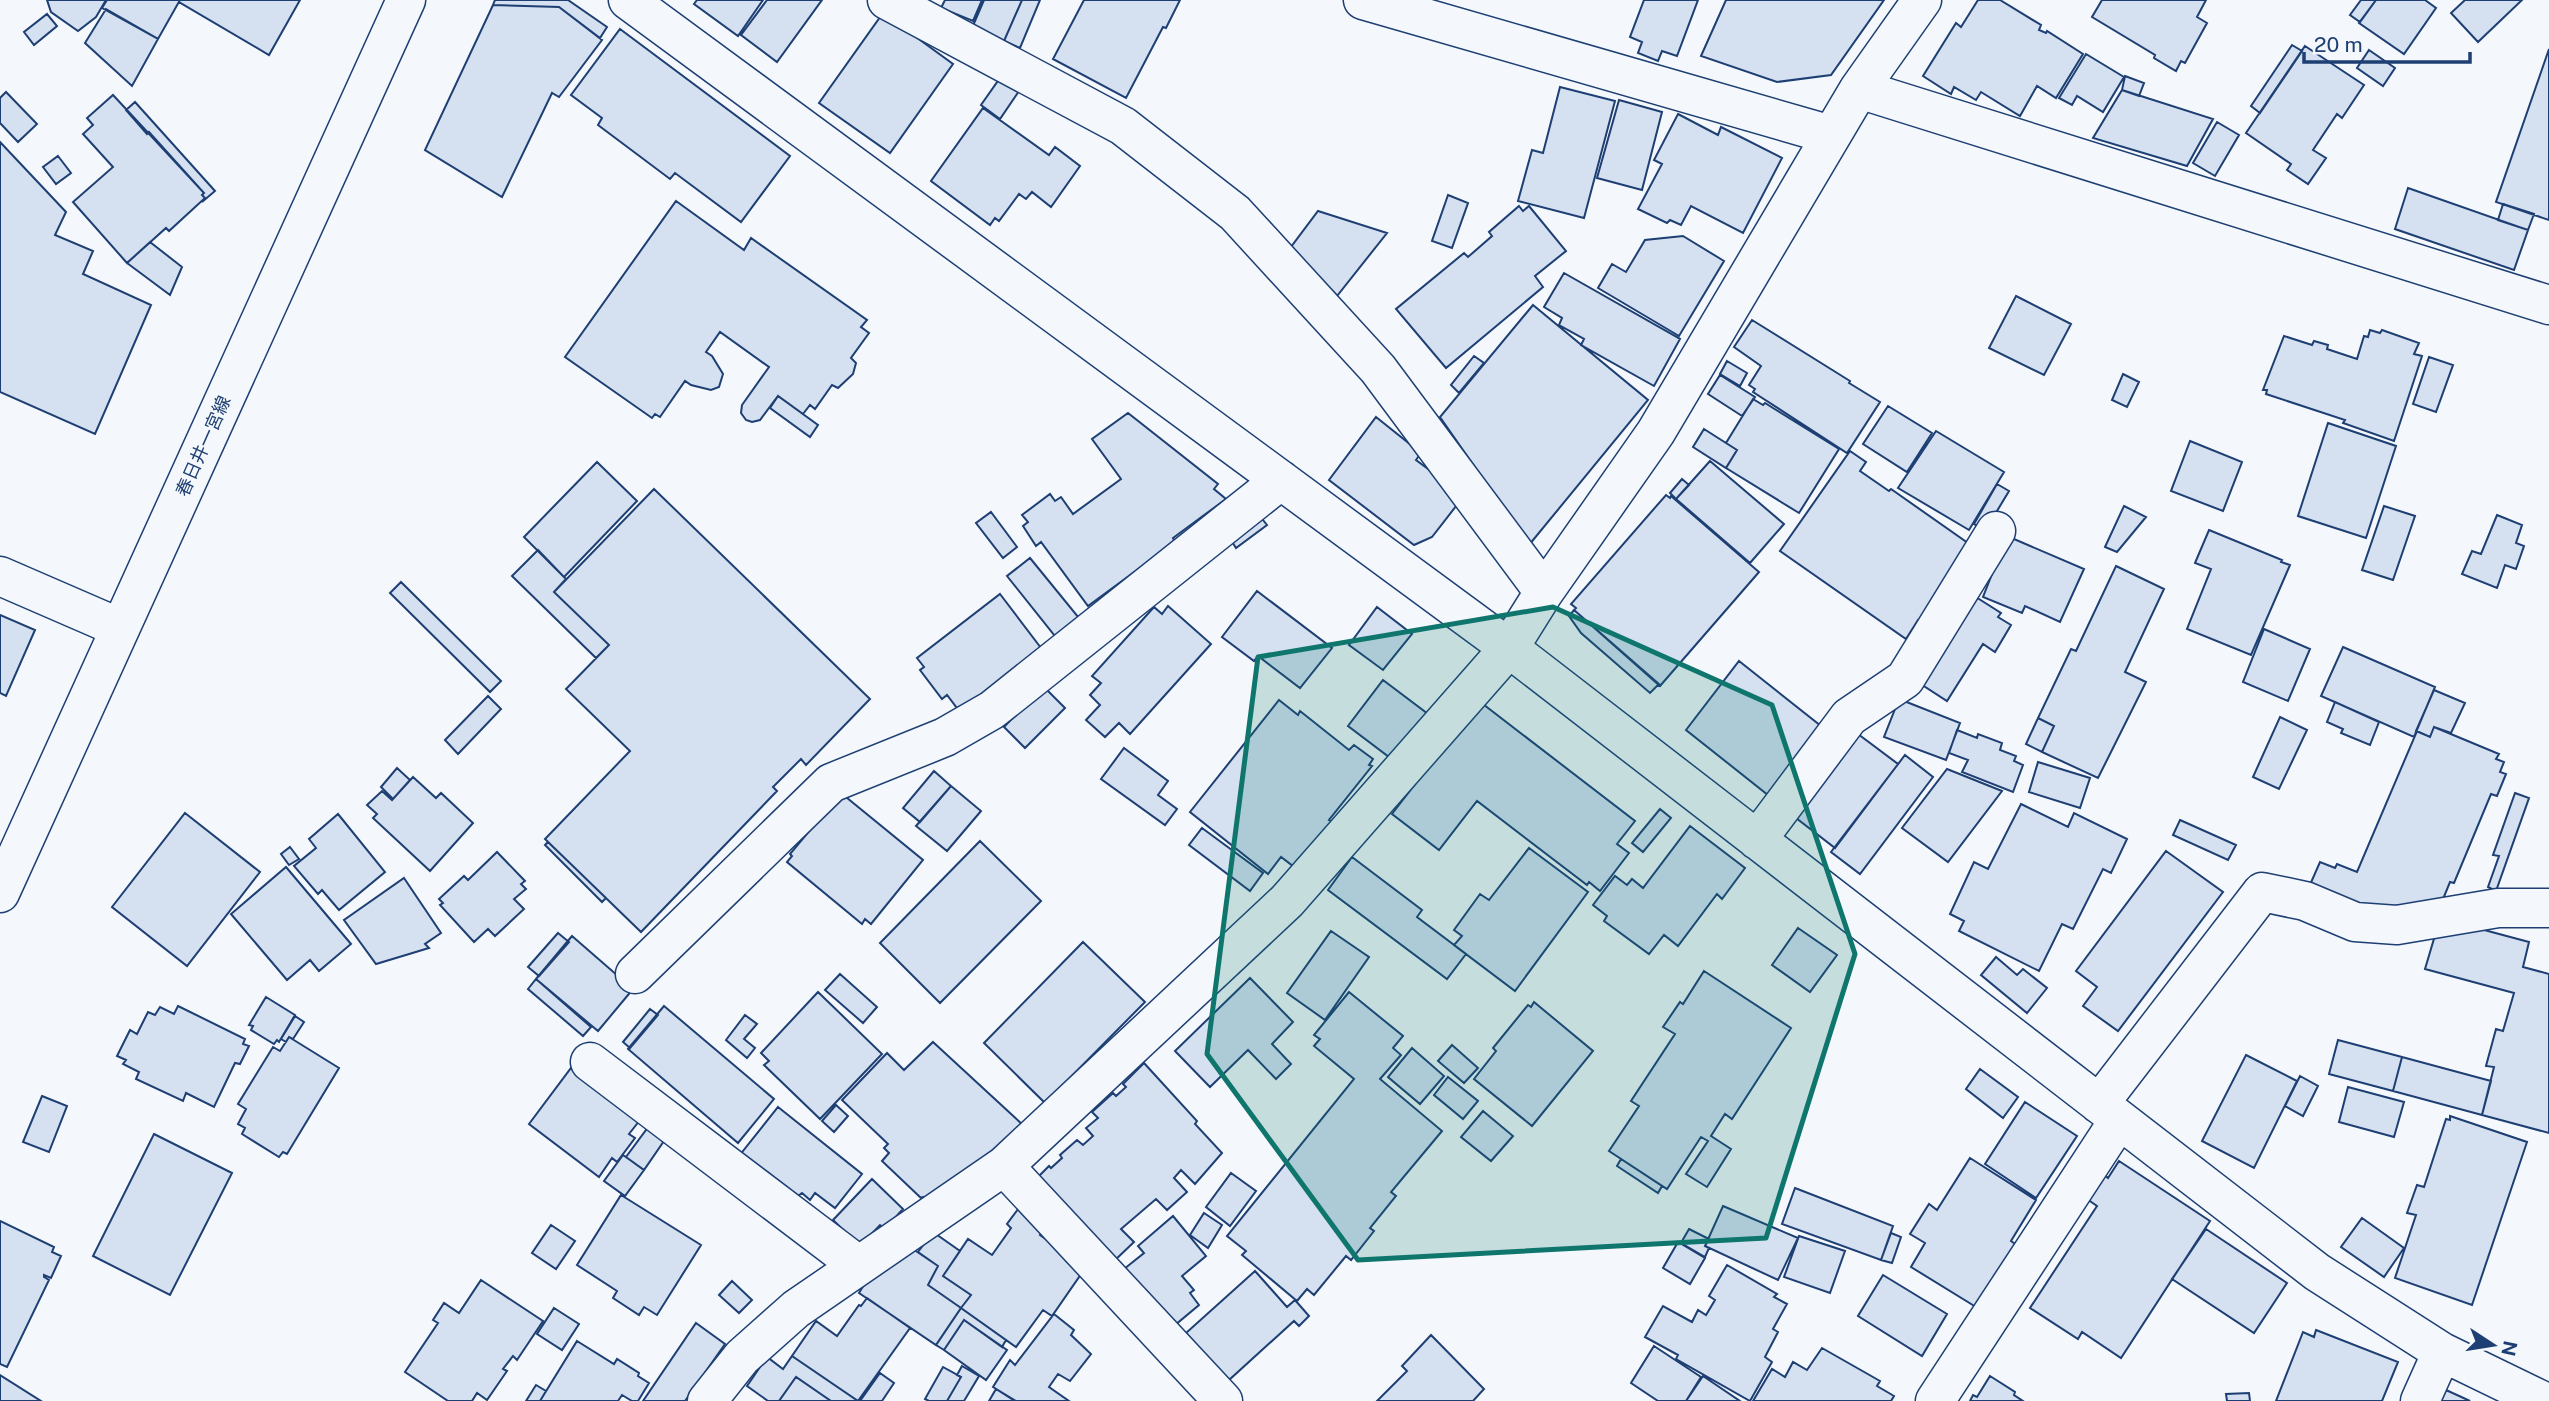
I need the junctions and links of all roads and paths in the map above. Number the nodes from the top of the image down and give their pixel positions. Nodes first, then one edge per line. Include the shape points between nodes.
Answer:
1 (406, 0) edge
2 (628, 0) edge
3 (887, 0) edge
4 (1363, 0) edge
5 (1922, 0) edge
6 (1432, 9) edge
7 (1858, 89) junction
8 (1831, 135) junction
9 (2549, 305) edge
10 (1280, 480) junction
11 (1996, 531) dead end
12 (0, 576) edge
13 (1544, 592) junction
14 (120, 628) junction
15 (1509, 648) junction
16 (1757, 840) junction
17 (0, 892) edge
18 (2549, 908) edge
19 (635, 975) dead end
20 (590, 1062) dead end
21 (2109, 1112) junction
22 (1004, 1166) junction
23 (858, 1265) junction
24 (2442, 1352) junction
25 (707, 1401) edge
26 (1223, 1401) edge
27 (1936, 1401) edge
28 (2420, 1401) edge
29 (2543, 1401) edge

1 - 14 street, 春日井一宮線
2 - 10 street
3 - 13 street via 1123,126 1235,213 1378,369
4 - 6 street
5 - 7 street
6 - 8 street
7 - 8 street
7 - 9 street
8 - 13 street via 1656,432
10 - 15 street
10 - 19 street via 992,710 945,737 831,783
11 - 16 street via 1905,679 1849,717
12 - 14 street
13 - 15 street
14 - 17 street, 春日井一宮線
15 - 16 street
15 - 22 street via 1287,901
16 - 21 street
18 - 21 street via 2498,908 2397,925 2355,922 2305,901 2262,892
20 - 23 street
21 - 24 street via 2317,1272
21 - 27 street
22 - 23 street
22 - 26 street
23 - 25 street via 796,1309 741,1357
24 - 28 street
24 - 29 street

